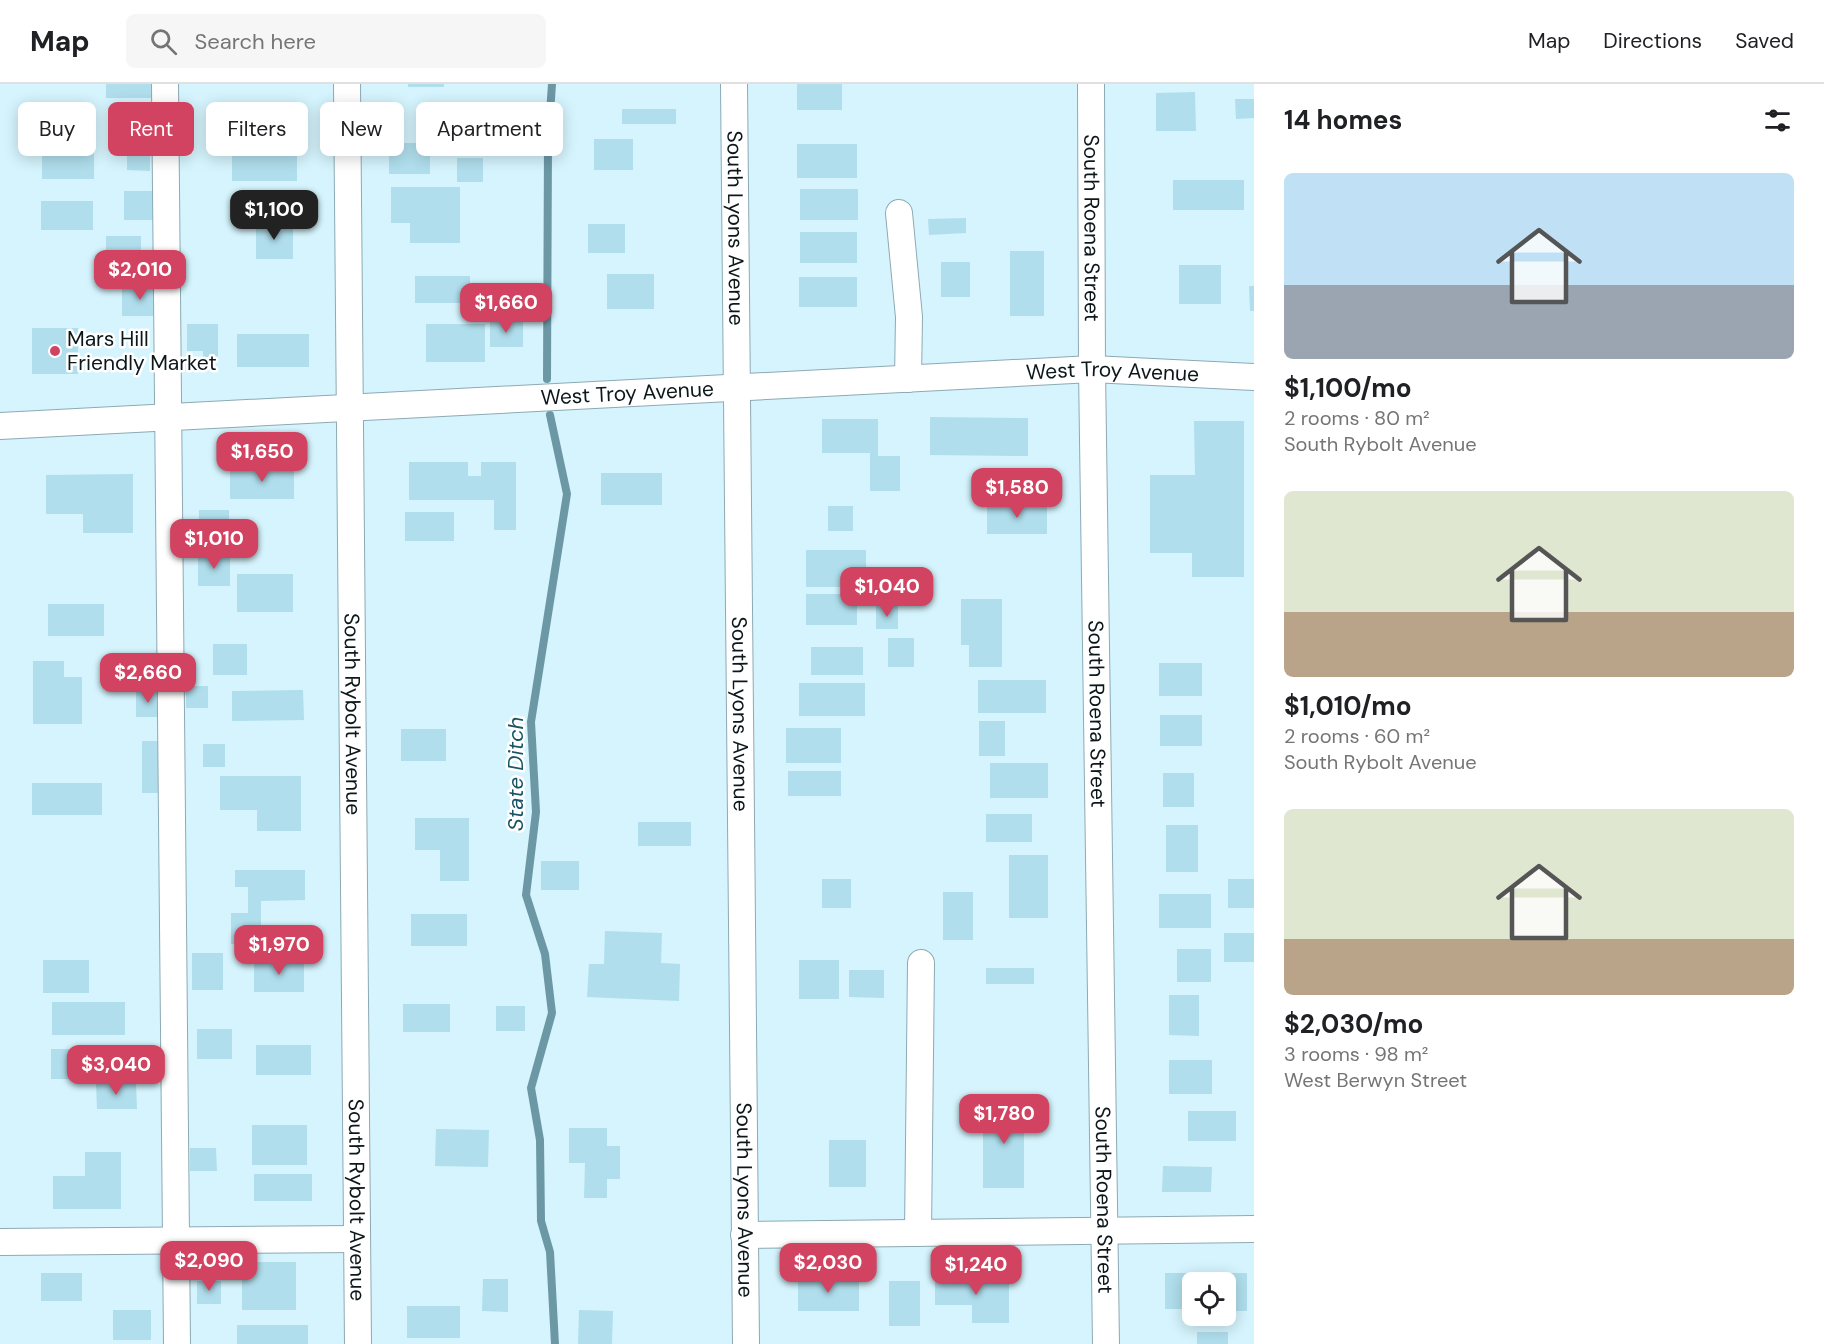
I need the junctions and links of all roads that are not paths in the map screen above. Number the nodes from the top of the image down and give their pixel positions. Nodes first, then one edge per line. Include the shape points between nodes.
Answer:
1 (165, 84) edge
2 (347, 84) edge
3 (734, 84) edge
4 (1091, 84) edge
5 (899, 213) dead end
6 (1092, 369) junction
7 (1254, 377) edge
8 (908, 379) junction
9 (736, 388) junction
10 (350, 408) junction
11 (168, 417) junction
12 (0, 426) edge
13 (921, 963) dead end
14 (1254, 1229) edge
15 (1104, 1232) junction
16 (918, 1233) junction
17 (744, 1235) junction
18 (356, 1239) junction
19 (177, 1240) junction
20 (0, 1242) edge
21 (177, 1344) edge
22 (358, 1344) edge
23 (746, 1344) edge
24 (1106, 1344) edge

1 - 11 street
2 - 10 street, South Rybolt Avenue
3 - 9 street, South Lyons Avenue
4 - 6 street, South Roena Street
5 - 8 street via 909,317
6 - 7 street, West Troy Avenue
6 - 8 street, West Troy Avenue
6 - 15 street, South Roena Street
8 - 9 street, West Troy Avenue
9 - 10 street, West Troy Avenue
9 - 17 street, South Lyons Avenue
10 - 11 street, West Troy Avenue
10 - 18 street, South Rybolt Avenue
11 - 12 street, West Troy Avenue
11 - 19 street
13 - 16 street
14 - 15 street
15 - 16 street
15 - 24 street, South Roena Street
16 - 17 street
17 - 23 street, South Lyons Avenue
18 - 19 street
18 - 22 street, South Rybolt Avenue
19 - 20 street
19 - 21 street

